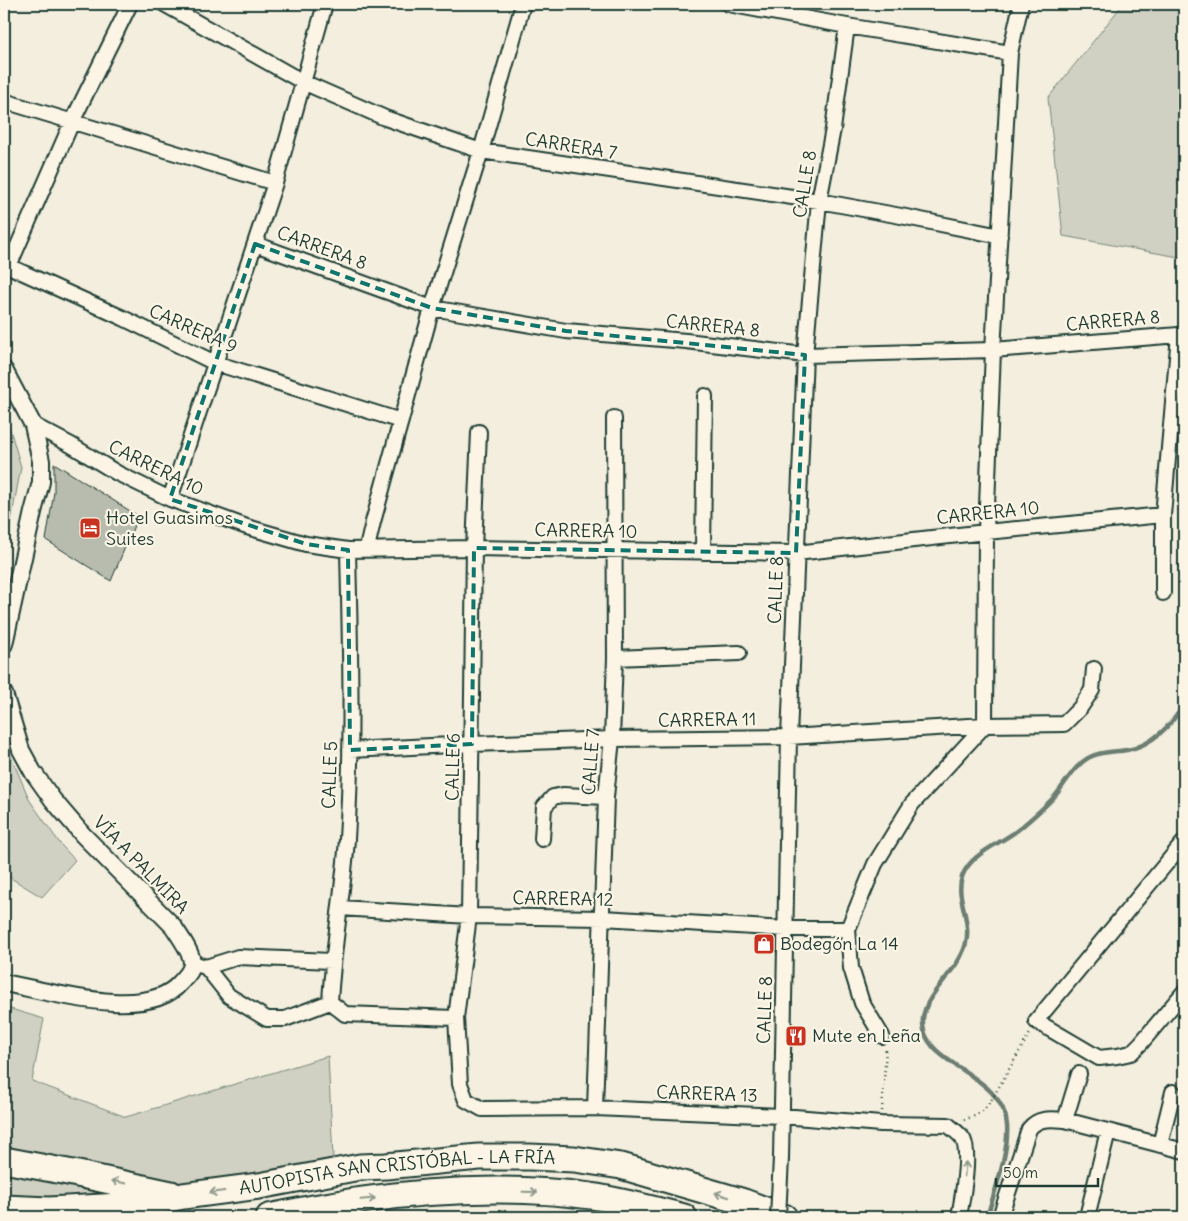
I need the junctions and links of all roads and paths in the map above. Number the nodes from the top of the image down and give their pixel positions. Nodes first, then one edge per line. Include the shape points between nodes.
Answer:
1 (130, 4) edge
2 (164, 4) edge
3 (325, 4) edge
4 (523, 4) edge
5 (728, 4) edge
6 (1021, 4) edge
7 (847, 26) junction
8 (1010, 52) junction
9 (303, 82) junction
10 (4, 101) edge
11 (72, 122) junction
12 (481, 151) junction
13 (275, 183) junction
14 (818, 201) junction
15 (1000, 236) junction
16 (255, 244) junction
17 (6, 265) edge
18 (432, 308) junction
19 (993, 350) junction
20 (805, 355) junction
21 (215, 363) junction
22 (4, 370) edge
23 (705, 396) dead end
24 (614, 418) dead end
25 (401, 421) junction
26 (33, 426) junction
27 (478, 432) dead end
28 (170, 499) junction
29 (1163, 515) junction
30 (986, 532) junction
31 (367, 548) junction
32 (474, 548) junction
33 (348, 550) junction
34 (613, 550) junction
35 (703, 552) junction
36 (796, 553) junction
37 (1163, 593) dead end
38 (4, 644) edge
39 (739, 653) dead end
40 (615, 658) junction
41 (1094, 669) dead end
42 (4, 694) edge
43 (985, 725) junction
44 (789, 738) junction
45 (612, 739) junction
46 (472, 744) junction
47 (350, 750) junction
48 (606, 798) junction
49 (542, 839) dead end
50 (1184, 842) edge
51 (340, 908) junction
52 (469, 916) junction
53 (602, 918) junction
54 (786, 929) junction
55 (848, 929) junction
56 (332, 961) junction
57 (199, 965) junction
58 (4, 983) edge
59 (1184, 992) edge
60 (330, 1002) junction
61 (456, 1018) junction
62 (1036, 1021) junction
63 (882, 1036) joint
64 (1079, 1074) dead end
65 (1173, 1092) dead end
66 (466, 1100) joint
67 (595, 1108) junction
68 (782, 1116) junction
69 (1065, 1120) junction
70 (881, 1124) junction
71 (948, 1125) junction
72 (1108, 1131) junction
73 (1160, 1145) junction
74 (1184, 1151) edge
75 (4, 1160) edge
76 (184, 1196) junction
77 (4, 1208) edge
78 (269, 1217) edge
79 (684, 1217) edge
80 (778, 1217) edge
81 (784, 1217) edge
82 (959, 1217) edge
83 (1000, 1217) edge
84 (1087, 1217) edge

1 - 11 street
2 - 9 street, CARRERA 7
3 - 9 street
4 - 12 street
5 - 7 street
6 - 8 street
7 - 8 street
7 - 14 street, CALLE 8 via 833,129
8 - 15 street
9 - 12 street, CARRERA 7 via 384,118
9 - 13 street
10 - 11 street
11 - 13 street
11 - 17 street
12 - 14 street, CARRERA 7
12 - 18 street
13 - 16 street
14 - 15 street, CARRERA 7
14 - 20 street, CALLE 8
15 - 19 street
16 - 18 street, CARRERA 8
16 - 21 street
17 - 21 street, CARRERA 9
18 - 20 street, CARRERA 8 via 566,331
18 - 25 street
19 - 20 street, CARRERA 8
19 - 29 street, CARRERA 8 via 1180,335
19 - 30 street
20 - 36 street, CALLE 8
21 - 25 street, CARRERA 9
21 - 28 street
22 - 26 street
23 - 35 street
24 - 34 street, CALLE 7
25 - 31 street
26 - 28 street, CARRERA 10
26 - 38 street via 41,461 41,482
27 - 32 street, CALLE 6
28 - 33 street, CARRERA 10 via 306,544
29 - 30 street, CARRERA 10
29 - 37 street
30 - 36 street, CARRERA 10
30 - 43 street
31 - 32 street, CARRERA 10
31 - 33 street, CARRERA 10
32 - 34 street, CARRERA 10
32 - 46 street, CALLE 6
33 - 47 street, CALLE 5
34 - 35 street, CARRERA 10
34 - 40 street, CALLE 7
35 - 36 street, CARRERA 10
36 - 44 street, CALLE 8
39 - 40 street
40 - 45 street, CALLE 7
41 - 43 street, CARRERA 11 via 1092,690 1064,724
42 - 57 street, VÍA A PALMIRA via 21,750 53,800 173,926
43 - 44 street, CARRERA 11
43 - 55 street via 912,804 875,864
44 - 45 street, CARRERA 11
44 - 54 street, CALLE 8
45 - 46 street, CARRERA 11
45 - 48 street, CALLE 7
46 - 47 street, CARRERA 11
46 - 52 street, CALLE 6
47 - 51 street, CALLE 5
48 - 49 street via 553,797 544,808
48 - 53 street, CALLE 7
50 - 62 street
51 - 52 street, CARRERA 12
51 - 56 street, CALLE 5
52 - 53 street, CARRERA 12
52 - 61 street, CALLE 6
53 - 54 street, CARRERA 12
53 - 67 street, CALLE 7
54 - 55 street, CARRERA 12
54 - 68 street, CALLE 8
55 - 63 street via 851,968 862,1003
56 - 57 street via 238,957
56 - 60 street, CALLE 5
57 - 58 street via 169,994 135,1002 106,1003
57 - 60 street via 230,996 267,1019 285,1019
59 - 62 street via 1141,1044 1132,1052 1117,1056 1099,1058
60 - 61 street via 345,1014
61 - 66 street, CALLE 6 via 460,1084
62 - 71 path via 984,1110
63 - 70 path via 886,1052
64 - 69 street
65 - 73 street
66 - 67 street, CARRERA 13 via 482,1109
67 - 68 street, CARRERA 13
68 - 70 street, CARRERA 13
68 - 80 street, CALLE 8, bridge
69 - 72 street
69 - 83 street via 1042,1120 1034,1122 1028,1129
70 - 71 street, CARRERA 13
82 -> 71 street via 967,1151 962,1138
72 - 73 street
72 - 84 street
73 - 74 street
76 -> 75 highway
76 - 77 highway, AUTOPISTA SAN CRISTÓBAL - LA FRÍA via 138,1205 49,1210
81 -> 76 highway, AUTOPISTA SAN CRISTÓBAL - LA FRÍA via 621,1166 530,1156 360,1167
78 -> 79 highway, AUTOPISTA SAN CRISTÓBAL - LA FRÍA via 360,1200 464,1190 590,1196

